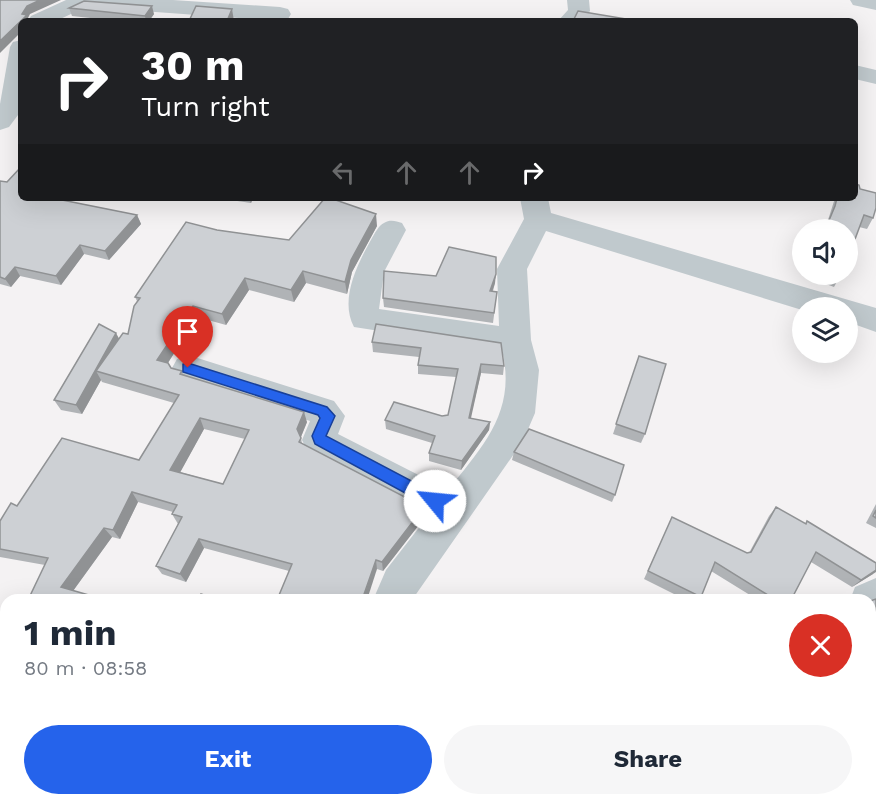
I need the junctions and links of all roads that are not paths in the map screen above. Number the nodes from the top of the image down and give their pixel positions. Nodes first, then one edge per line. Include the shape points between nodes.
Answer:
1 (83, 0) edge
2 (861, 0) edge
3 (876, 4) edge
4 (280, 14) dead end
5 (45, 18) edge
6 (18, 57) edge
7 (858, 73) edge
8 (876, 77) edge
9 (0, 122) edge
10 (536, 209) edge
11 (392, 230) dead end
12 (801, 297) edge
13 (858, 314) edge
14 (876, 320) edge
15 (514, 340) junction
16 (188, 368) dead end
17 (453, 511) junction
18 (395, 594) edge

1 - 4 street
1 - 5 street
2 - 3 street
6 - 9 street via 16,93
7 - 8 street
10 - 12 street
10 - 15 street via 512,269
11 - 15 street via 369,271 365,319
13 - 14 street
15 - 17 street via 523,370 518,413 506,441
16 - 17 street via 322,411 328,416 320,440
17 - 18 street

